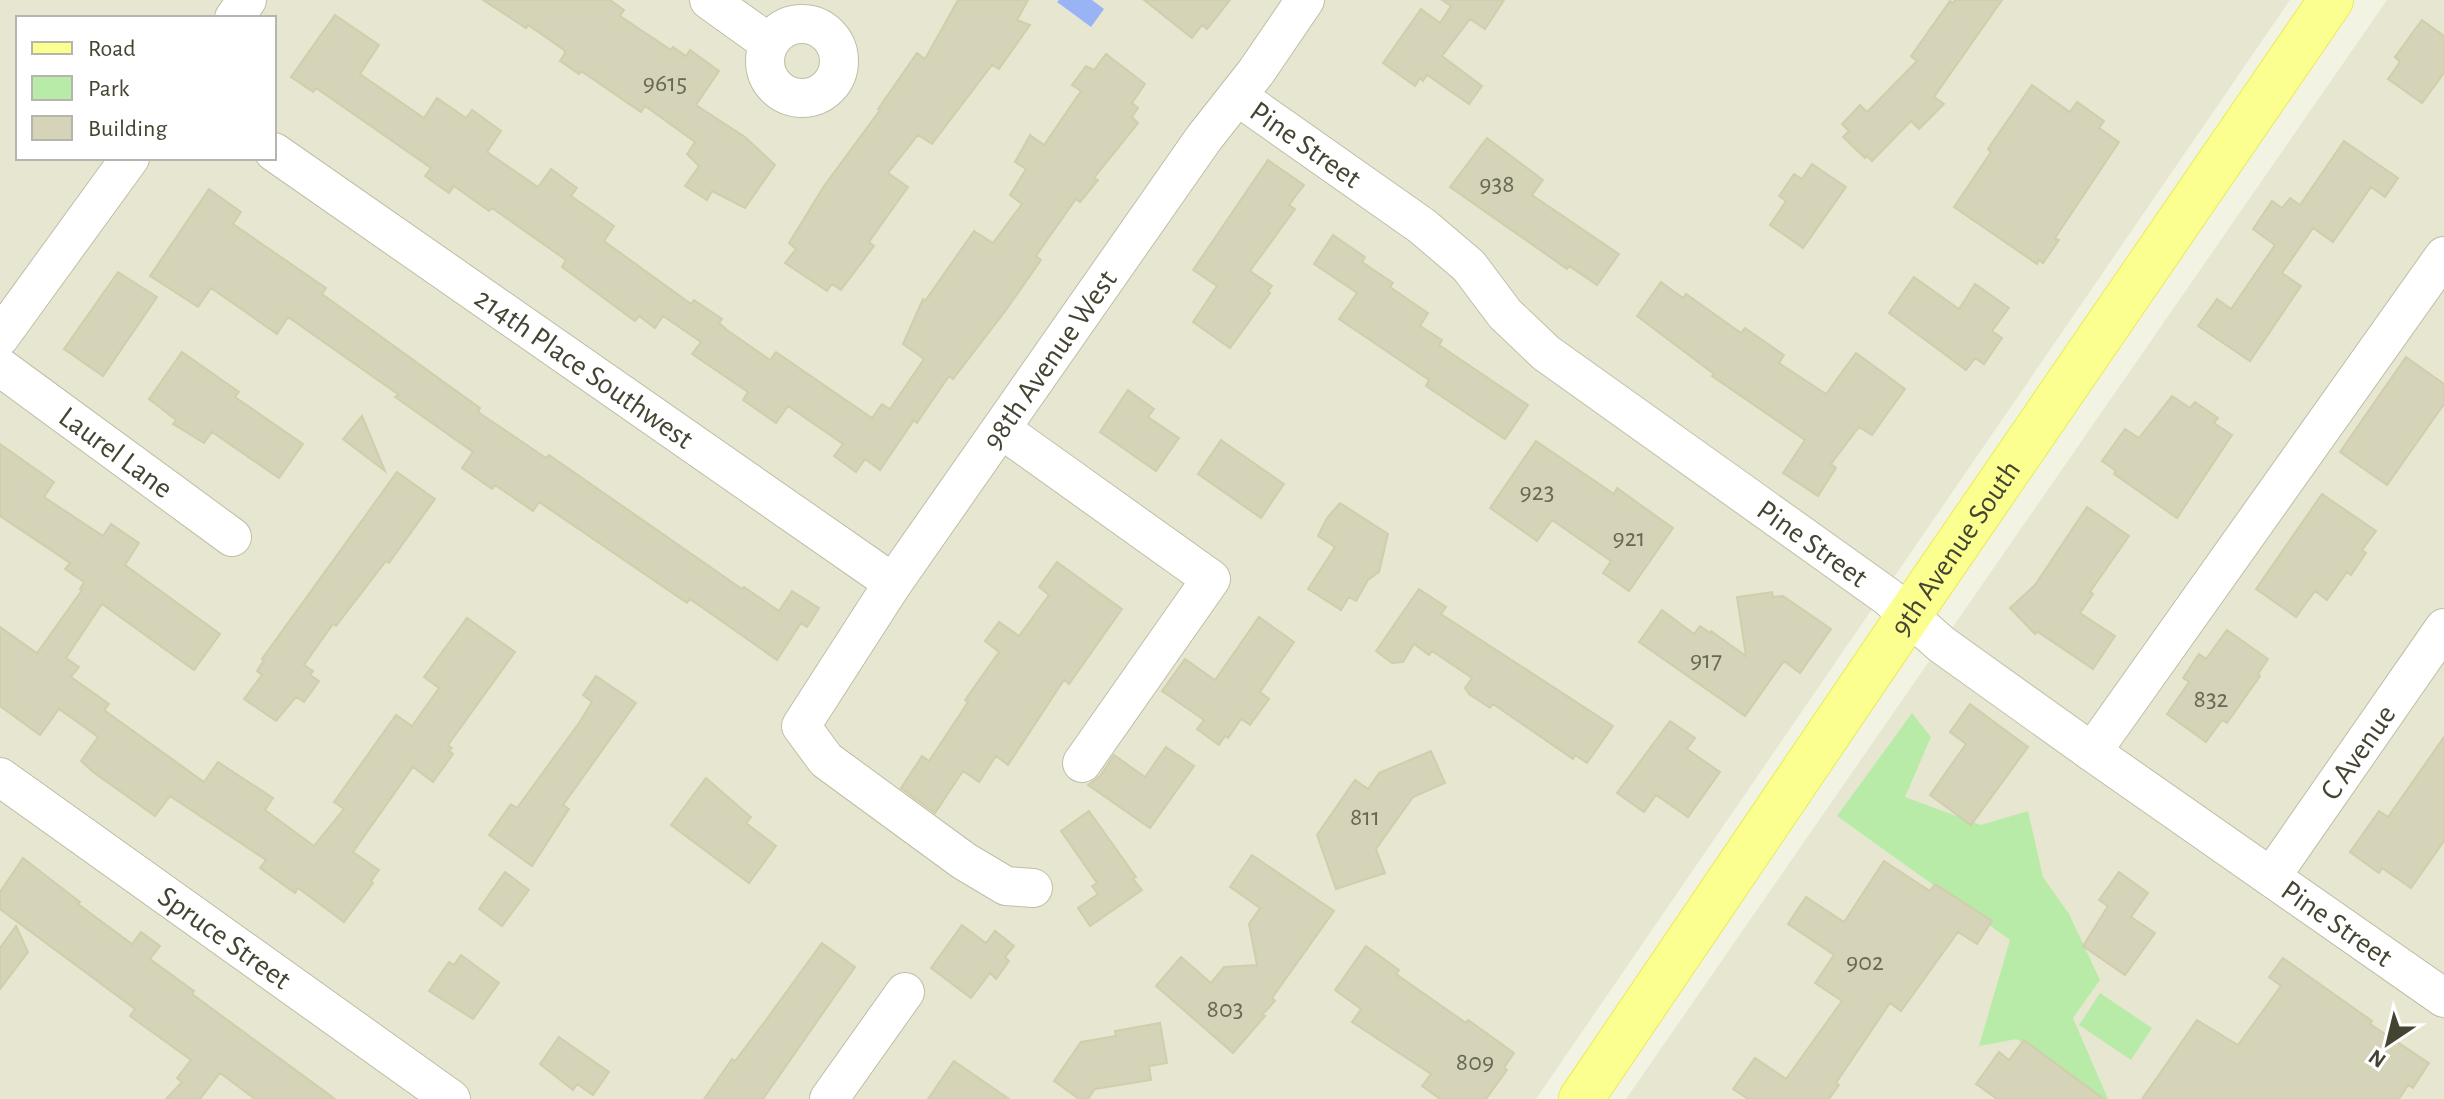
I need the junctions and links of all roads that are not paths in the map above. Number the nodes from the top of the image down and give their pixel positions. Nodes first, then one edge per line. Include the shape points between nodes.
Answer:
1 (709, 0) edge
2 (1305, 0) edge
3 (2331, 0) edge
4 (769, 43) dead end
5 (1237, 96) junction
6 (276, 153) edge
7 (129, 160) edge
8 (2444, 256) edge
9 (0, 337) edge
10 (0, 367) edge
11 (1001, 429) junction
12 (232, 537) dead end
13 (893, 583) junction
14 (1909, 615) junction
15 (2444, 628) edge
16 (2092, 752) junction
17 (1082, 763) dead end
18 (0, 777) edge
19 (2271, 877) junction
20 (1033, 888) dead end
21 (2440, 988) edge
22 (905, 992) dead end
23 (451, 1099) edge
24 (829, 1099) edge
25 (1581, 1099) edge

1 - 4 street
2 - 5 street, 98th Avenue West
3 - 14 main road, 9th Avenue South
5 - 11 street, 98th Avenue West
5 - 14 street, Pine Street via 1422,226 1469,266 1505,314 1546,353
6 - 13 street, 214th Place Southwest
7 - 9 street
8 - 16 street
10 - 12 street, Laurel Lane
11 - 13 street, 98th Avenue West
11 - 17 street via 1211,579
13 - 20 street, 98th Avenue West via 801,726 826,760 964,861 1006,886
14 - 16 street, Pine Street via 1941,644
14 - 25 main road, 9th Avenue South
15 - 19 street, C Avenue
16 - 19 street, Pine Street
18 - 23 street, Spruce Street
19 - 21 street, Pine Street
22 - 24 street

